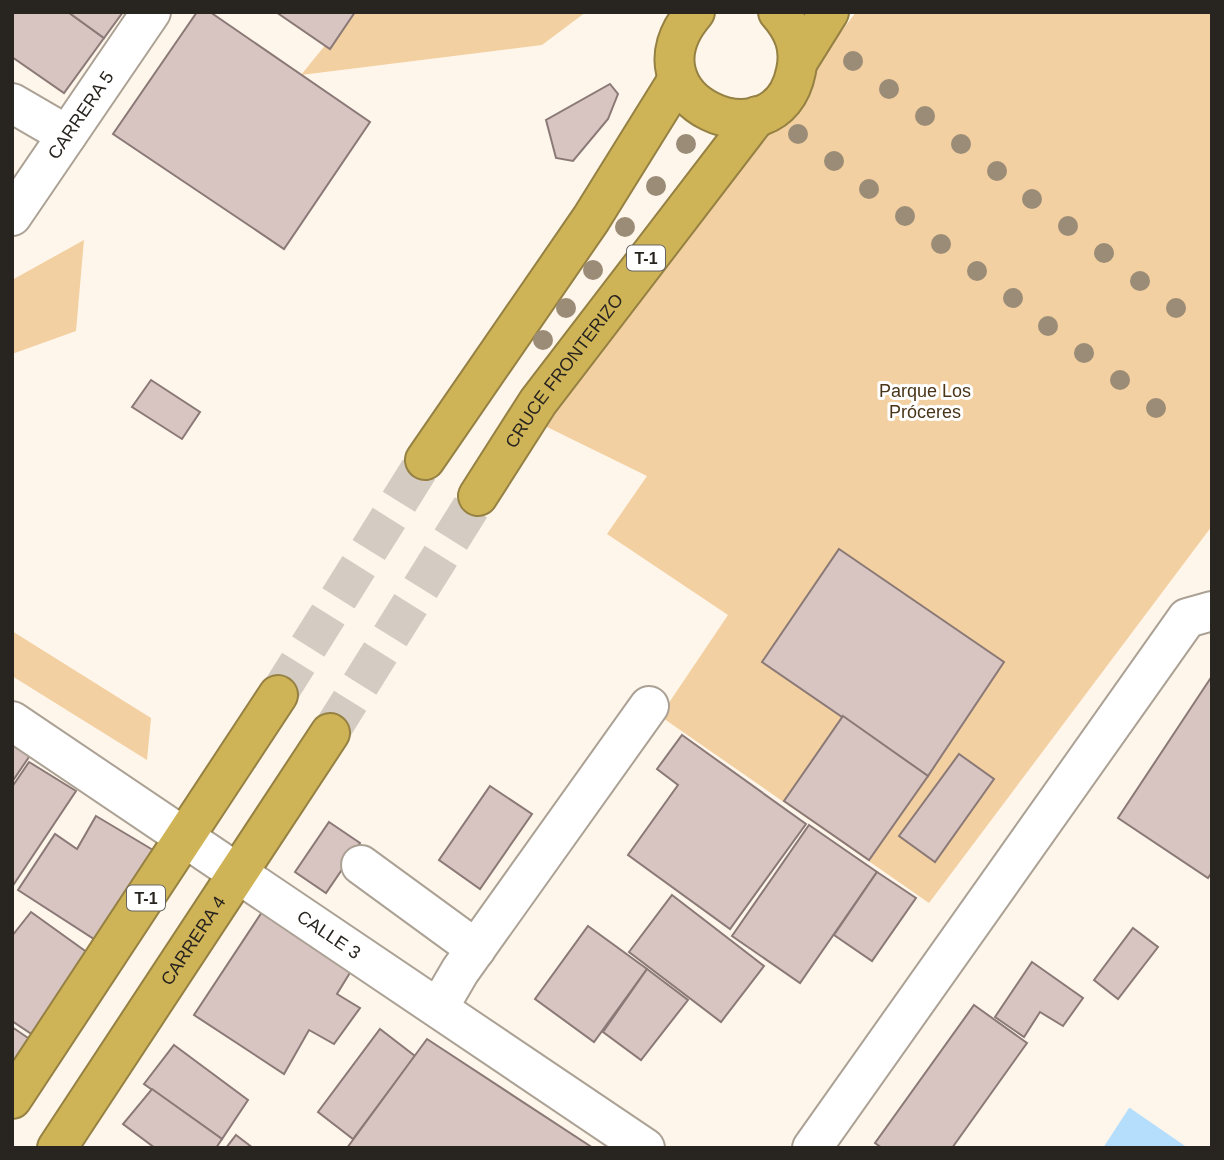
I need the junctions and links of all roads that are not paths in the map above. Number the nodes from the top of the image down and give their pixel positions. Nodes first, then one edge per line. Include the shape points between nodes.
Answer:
1 (151, 12) edge
2 (695, 12) edge
3 (778, 12) edge
4 (829, 12) edge
5 (799, 60) junction
6 (678, 79) junction
7 (12, 103) edge
8 (757, 116) junction
9 (67, 135) junction
10 (12, 216) edge
11 (425, 460) tunnel mouth
12 (478, 496) tunnel mouth
13 (1212, 611) edge
14 (278, 695) tunnel mouth
15 (649, 706) dead end
16 (12, 721) edge
17 (330, 733) tunnel mouth
18 (187, 836) junction
19 (361, 865) dead end
20 (238, 871) junction
21 (476, 949) junction
22 (439, 1007) junction
23 (12, 1099) edge
24 (57, 1148) edge
25 (645, 1148) edge
26 (812, 1148) edge

1 - 9 street, CARRERA 5
2 - 6 highway via 677,41
3 - 5 highway via 796,40
4 - 5 highway, CRUCE FRONTERIZO / T-1
5 - 8 highway, CRUCE FRONTERIZO / T-1 via 787,94 774,108
6 - 8 highway via 686,93 710,114 741,120
6 - 11 highway via 591,219
7 - 9 street
8 - 12 highway, CRUCE FRONTERIZO / T-1 via 538,402
9 - 10 street, CARRERA 5
13 - 26 street via 1188,618
14 - 18 highway, T-1
15 - 21 street
16 - 18 street, CALLE 3
17 - 20 highway, CARRERA 4
18 - 20 street, CALLE 3
18 - 23 highway, T-1
19 - 21 street
20 - 22 street, CALLE 3
20 - 24 highway, CARRERA 4
21 - 22 street
22 - 25 street, CALLE 3

